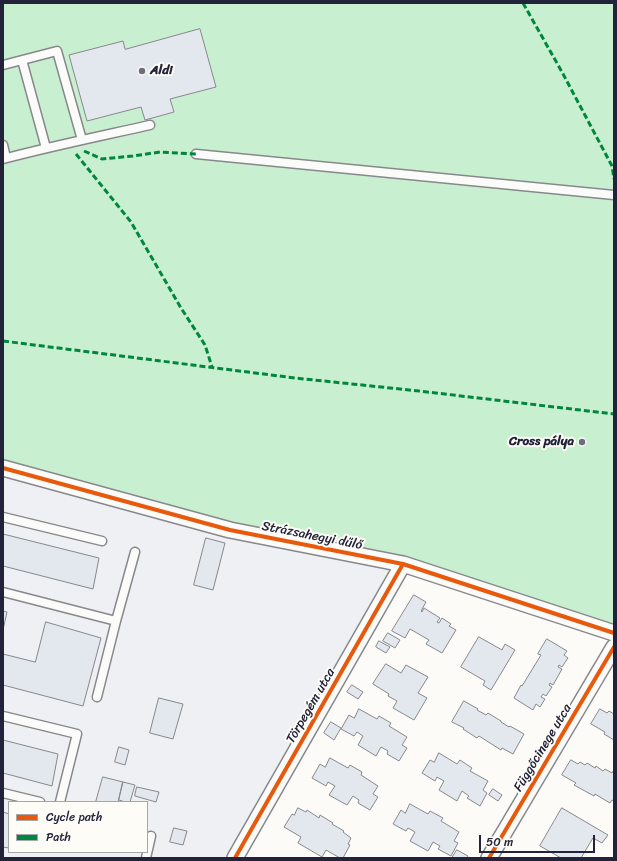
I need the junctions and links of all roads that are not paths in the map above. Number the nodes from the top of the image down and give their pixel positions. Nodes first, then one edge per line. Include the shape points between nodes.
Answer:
1 (22, 60) junction
2 (3, 65) edge
3 (150, 125) dead end
4 (82, 140) junction
5 (3, 145) edge
6 (46, 148) junction
7 (196, 154) dead end
8 (5, 159) edge
9 (614, 195) edge
10 (3, 468) edge
11 (3, 517) edge
12 (102, 541) dead end
13 (135, 552) dead end
14 (403, 564) junction
15 (3, 592) edge
16 (116, 621) junction
17 (614, 633) edge
18 (614, 647) edge
19 (97, 697) dead end
20 (3, 716) edge
21 (3, 793) edge
22 (36, 801) edge
23 (60, 801) edge
24 (151, 836) dead end
25 (148, 849) edge
26 (235, 858) edge
27 (489, 858) edge

1 - 2 lane
1 - 4 lane via 58,51
1 - 6 lane
3 - 4 lane
4 - 6 lane
5 - 8 lane
6 - 8 lane
7 - 9 lane
10 - 14 street, Strázsahegyi dűlő via 230,530
11 - 12 lane
13 - 16 lane
14 - 17 street, Strázsahegyi dűlő
14 - 26 street, Törpegém utca
15 - 16 lane
16 - 19 lane
18 - 27 street, Függőcinege utca
20 - 23 lane via 77,734
21 - 22 lane
24 - 25 lane

